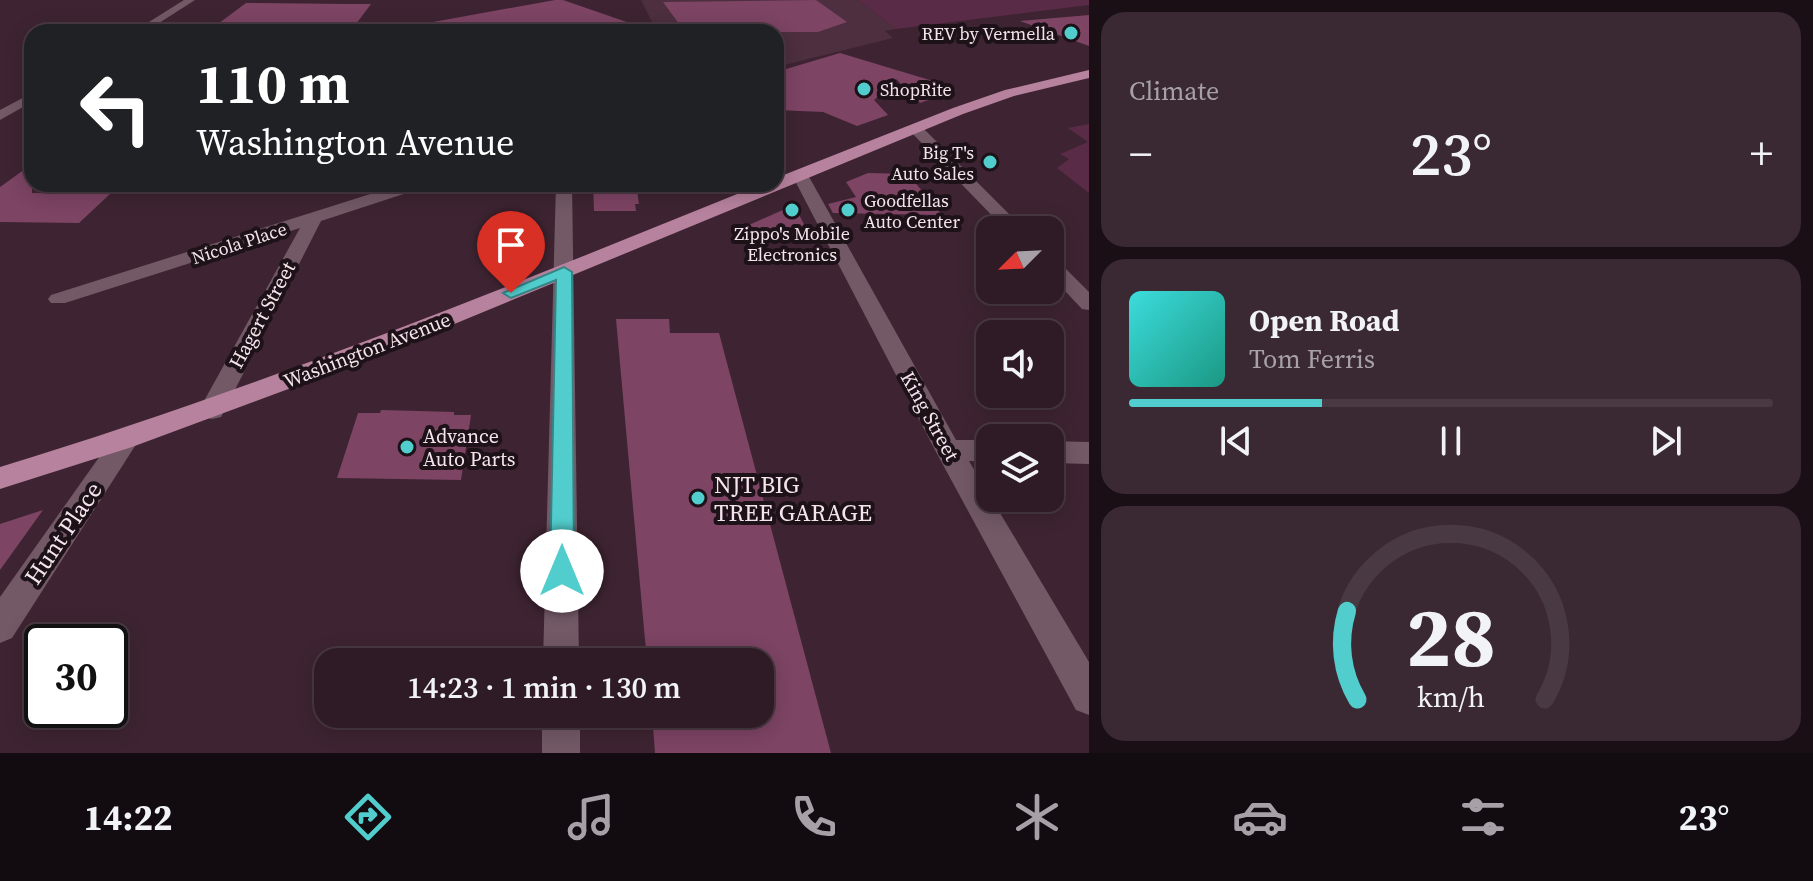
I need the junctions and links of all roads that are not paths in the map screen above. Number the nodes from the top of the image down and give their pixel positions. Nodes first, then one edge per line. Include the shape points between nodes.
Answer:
1 (190, 0) edge
2 (151, 24) edge
3 (1089, 74) edge
4 (24, 102) edge
5 (0, 116) edge
6 (915, 128) junction
7 (800, 175) junction
8 (784, 182) edge
9 (395, 192) edge
10 (564, 192) edge
11 (759, 192) edge
12 (1002, 216) edge
13 (313, 220) junction
14 (564, 272) junction
15 (1064, 278) edge
16 (58, 299) dead end
17 (1089, 304) edge
18 (212, 410) junction
19 (126, 439) junction
20 (948, 450) junction
21 (976, 451) edge
22 (1064, 452) edge
23 (1089, 453) edge
24 (0, 478) edge
25 (0, 626) edge
26 (561, 648) edge
27 (1089, 697) edge
28 (561, 728) edge
29 (561, 753) edge

1 - 2 street
3 - 6 main road, Washington Avenue via 1010,93
4 - 5 street
6 - 7 main road, Washington Avenue
6 - 12 street
7 - 8 main road, Washington Avenue
7 - 20 street, King Street
9 - 13 street, Nicola Place
10 - 14 street
11 - 14 main road, Washington Avenue
13 - 16 street, Nicola Place
13 - 18 street, Hagert Street
14 - 18 main road, Washington Avenue
14 - 26 street
15 - 17 street
18 - 19 main road, Washington Avenue
19 - 24 main road, Washington Avenue
19 - 25 street, Hunt Place
20 - 21 street
20 - 27 street, King Street
22 - 23 street
28 - 29 street

